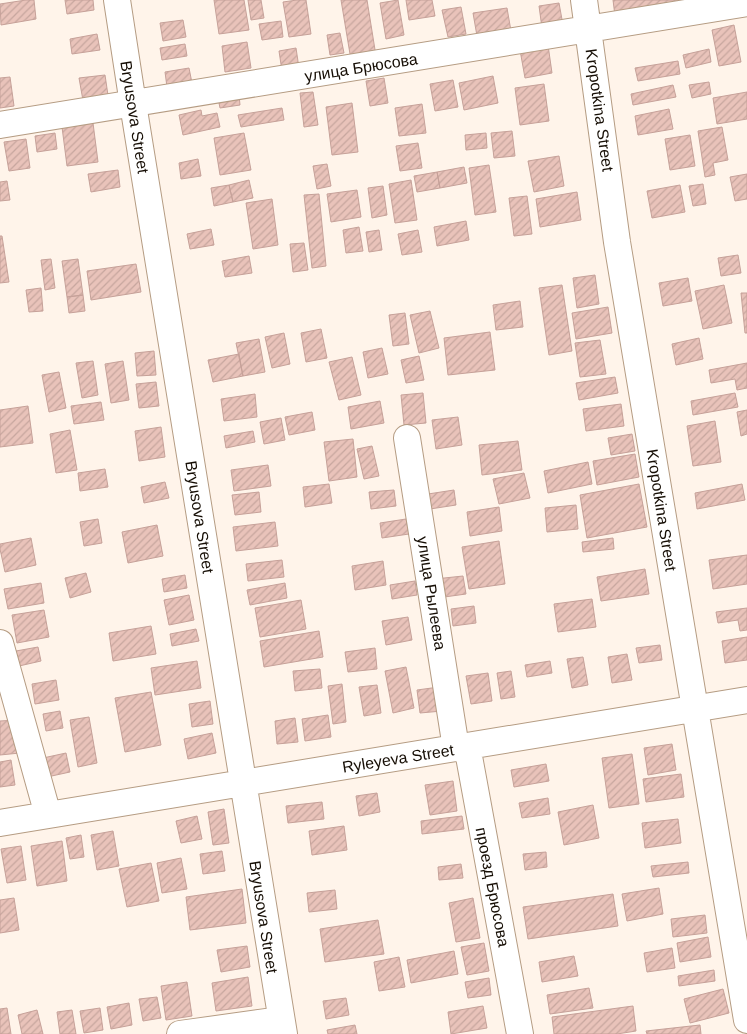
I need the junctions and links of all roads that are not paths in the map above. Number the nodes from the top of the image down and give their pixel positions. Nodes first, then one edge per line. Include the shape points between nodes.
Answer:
1 (117, 0) edge
2 (584, 0) edge
3 (747, 3) edge
4 (589, 30) junction
5 (132, 104) junction
6 (0, 125) edge
7 (407, 438) dead end
8 (0, 643) edge
9 (747, 700) edge
10 (695, 709) junction
11 (456, 748) junction
12 (243, 783) junction
13 (48, 815) junction
14 (0, 823) edge
15 (747, 1020) edge
16 (282, 1027) edge
17 (180, 1034) edge
18 (520, 1034) edge

1 - 5 street, Bryusova Street
2 - 4 street, Kropotkina Street
3 - 4 street, улица Брюсова
4 - 5 street, улица Брюсова
4 - 10 street, Kropotkina Street via 618,242
5 - 6 street, улица Брюсова
5 - 12 street, Bryusova Street
7 - 11 street, улица Рылеева
8 - 13 street
9 - 10 street, Ryleyeva Street
10 - 11 street, Ryleyeva Street
10 - 15 street, Kropotkina Street
11 - 12 street, Ryleyeva Street
11 - 18 street, проезд Брюсова via 468,751
12 - 13 street, Ryleyeva Street
12 - 16 street, Bryusova Street
13 - 14 street, Ryleyeva Street
16 - 17 street

